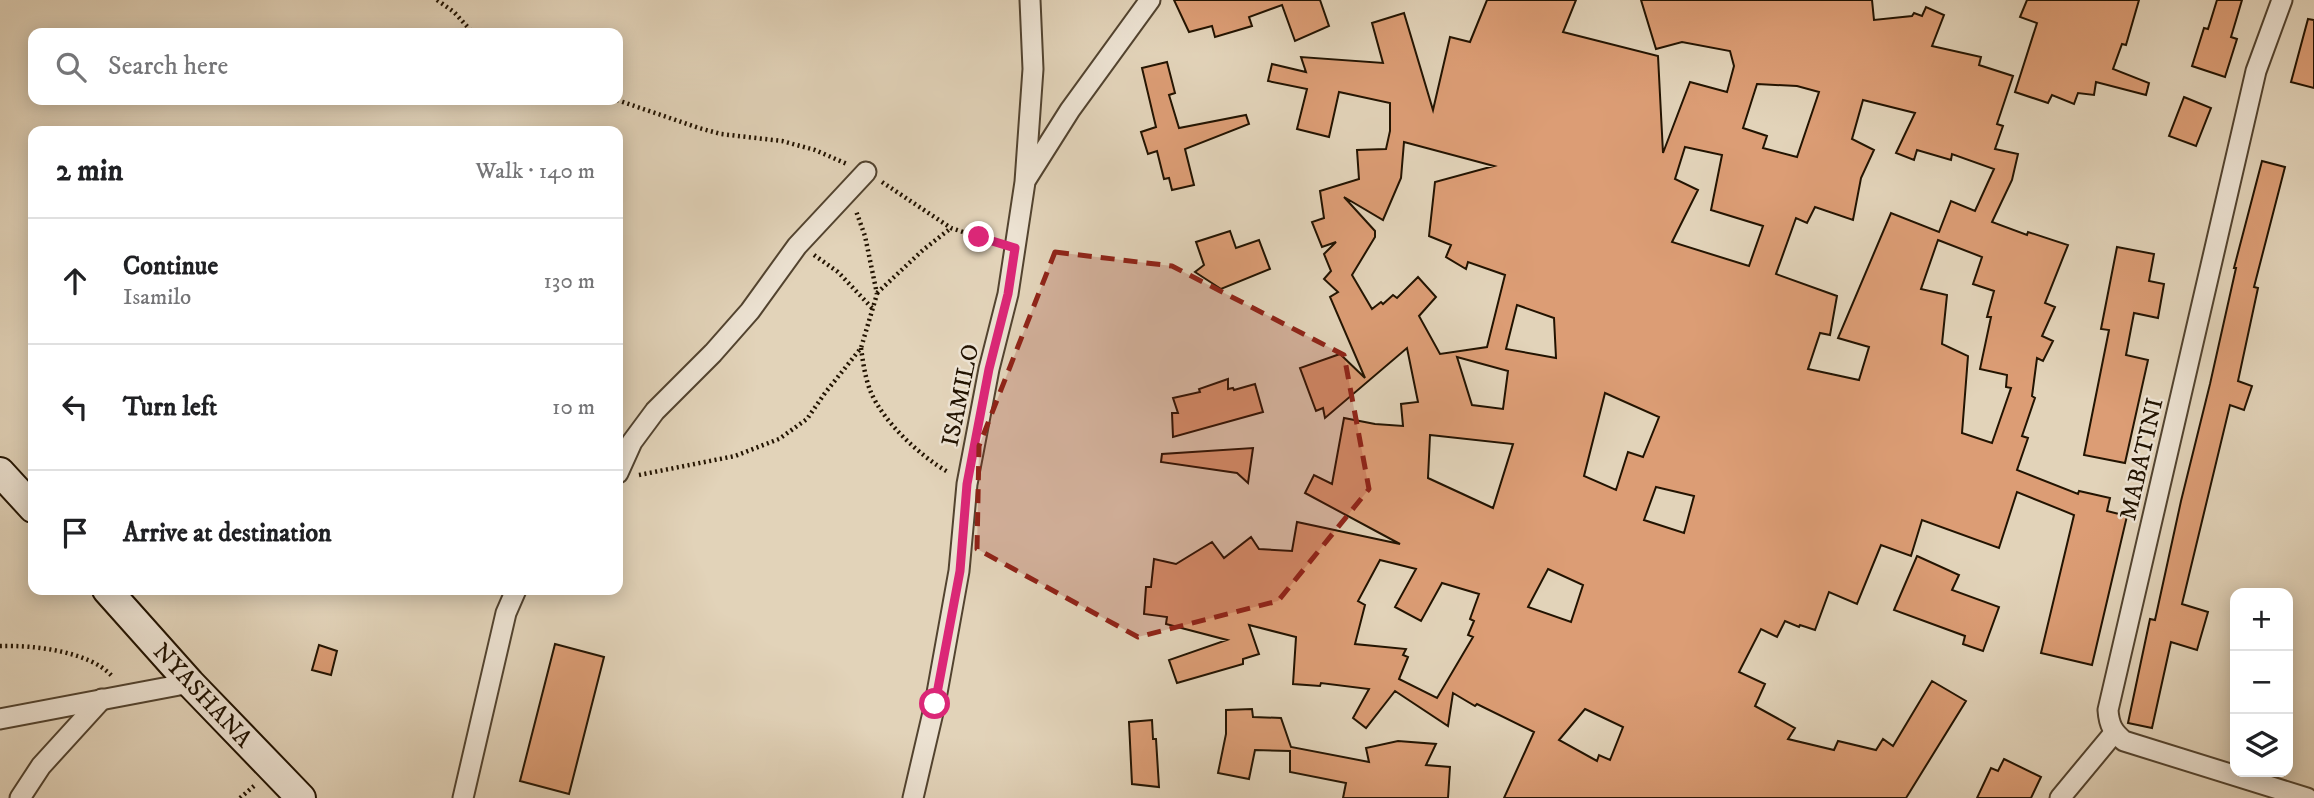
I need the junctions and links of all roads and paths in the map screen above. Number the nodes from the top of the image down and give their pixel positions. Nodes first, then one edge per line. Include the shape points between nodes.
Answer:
1 (437, 0) edge
2 (1030, 0) edge
3 (1150, 0) edge
4 (2282, 0) edge
5 (468, 28) edge
6 (623, 102) edge
7 (866, 172) junction
8 (1025, 182) junction
9 (848, 191) junction
10 (951, 228) junction
11 (797, 246) junction
12 (1015, 248) junction
13 (877, 294) junction
14 (873, 309) junction
15 (861, 348) junction
16 (0, 472) edge
17 (623, 475) edge
18 (967, 484) junction
19 (28, 503) edge
20 (112, 595) edge
21 (514, 595) edge
22 (0, 646) edge
23 (190, 682) junction
24 (122, 696) junction
25 (102, 699) junction
26 (0, 719) edge
27 (2114, 733) junction
28 (20, 798) edge
29 (301, 798) edge
30 (463, 798) edge
31 (913, 798) edge
32 (2060, 798) edge
33 (2307, 798) edge

1 - 5 path
2 - 8 street, ISAMILO via 1033,69
3 - 8 street via 1070,110
4 - 27 street, MABATINI via 2256,71 2108,710
6 - 7 path via 710,131 815,150
7 - 9 street
7 - 10 path
8 - 12 street, ISAMILO
9 - 11 street
9 - 13 path via 865,236
10 - 12 path
10 - 13 path
11 - 14 path via 838,272
11 - 17 street via 750,311 655,411 632,442
12 - 18 street, ISAMILO
13 - 14 path
14 - 15 path
15 - 17 path via 807,419 779,439 735,456
15 - 18 path via 871,394 884,414 921,452
16 - 19 street
18 - 31 street, ISAMILO via 960,571
20 - 23 street, NYASHANA
21 - 30 street
22 - 24 path via 23,645 88,659 111,675
23 - 24 street
23 - 29 street, NYASHANA
24 - 25 street
25 - 26 street
25 - 28 street via 41,766
27 - 32 street
27 - 33 street via 2144,748

